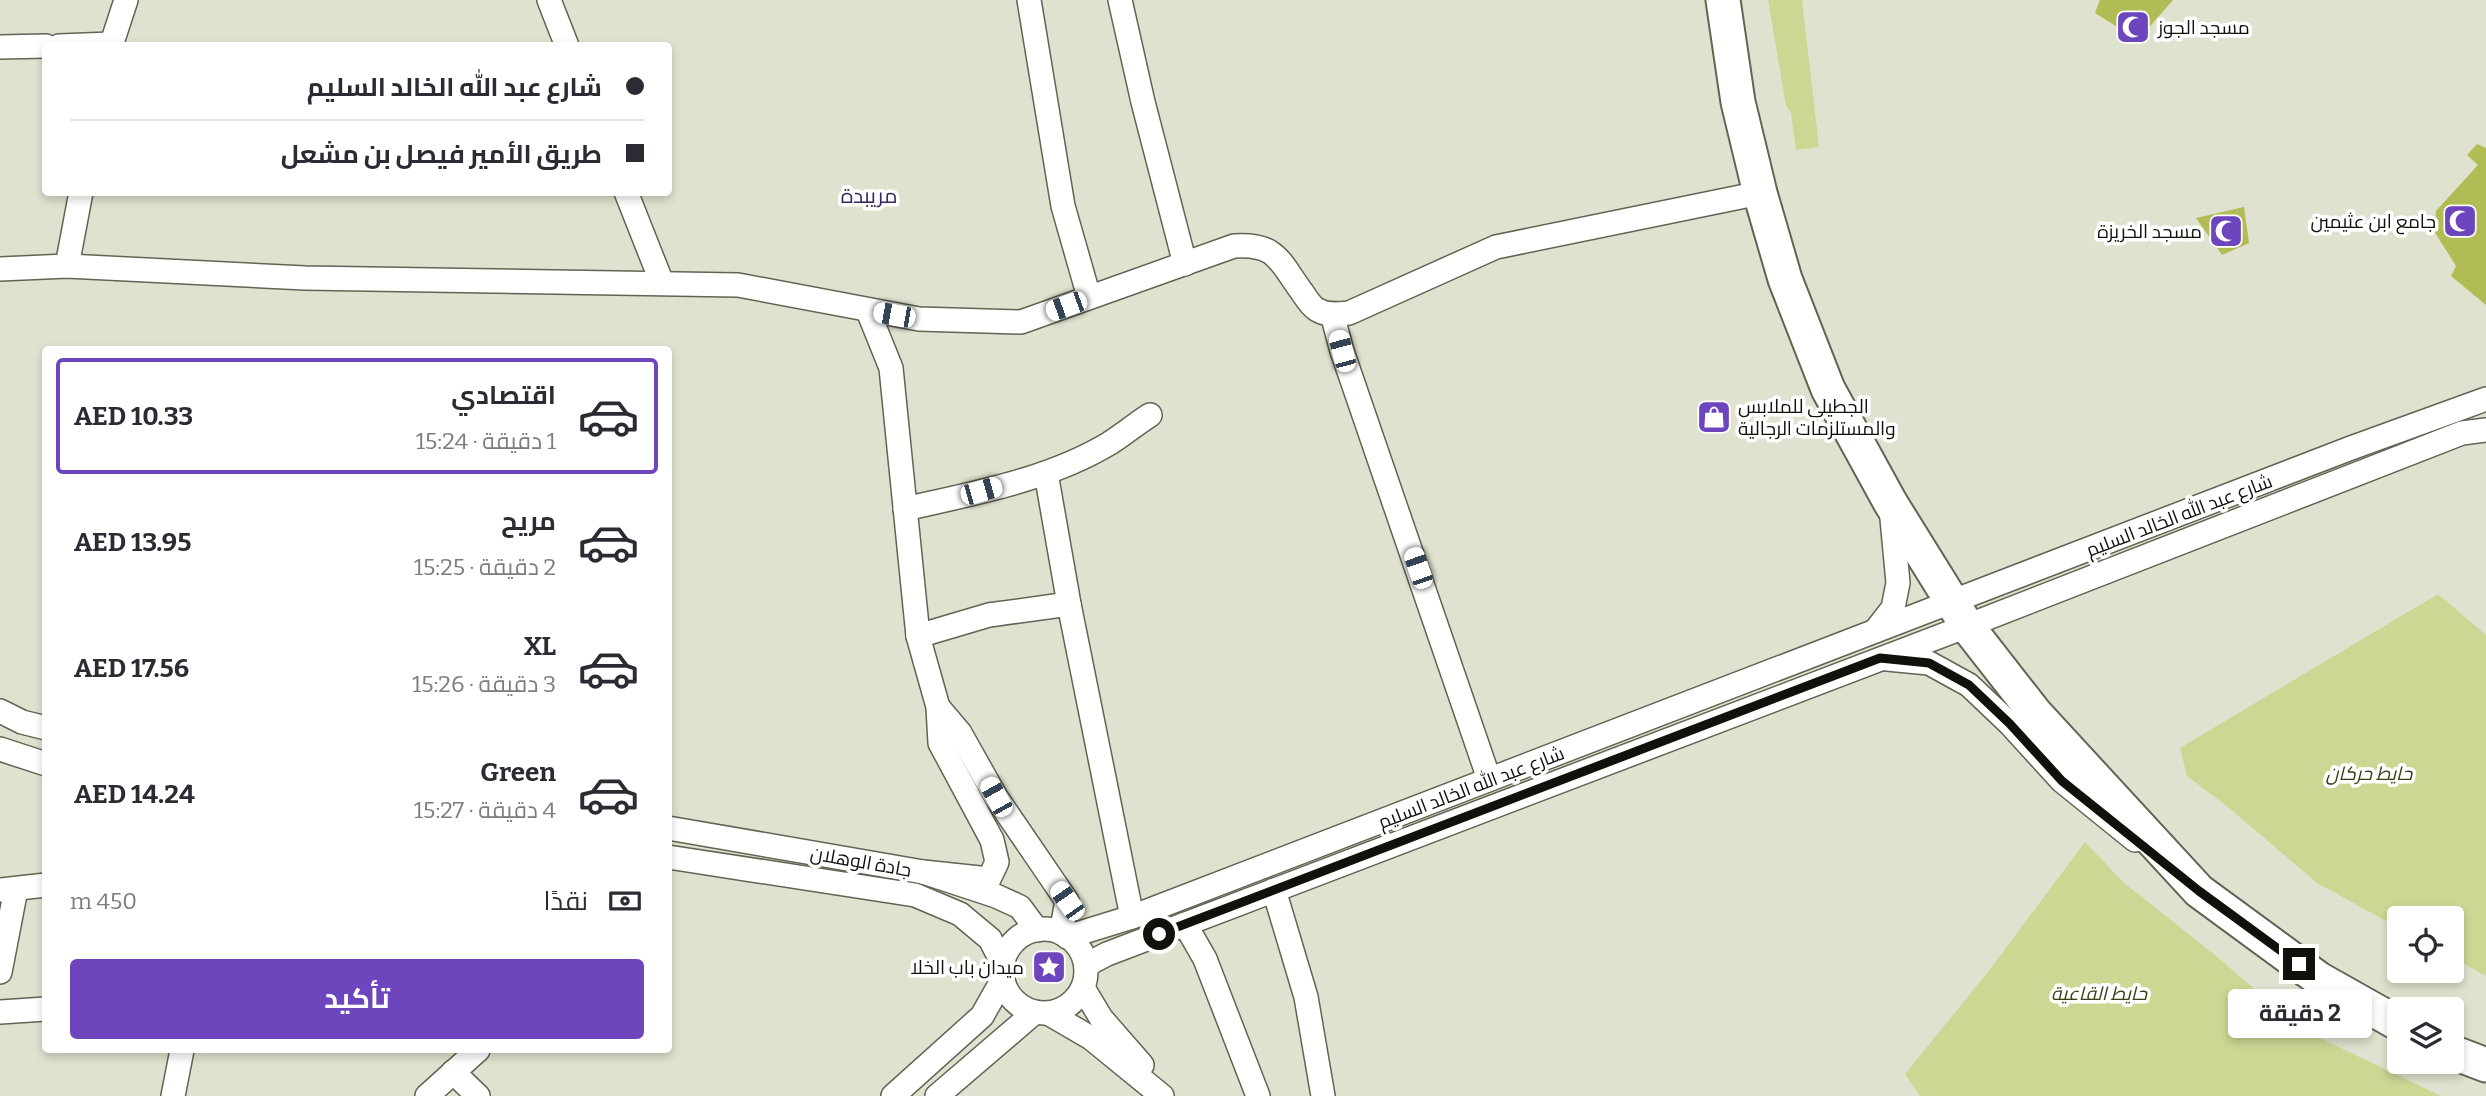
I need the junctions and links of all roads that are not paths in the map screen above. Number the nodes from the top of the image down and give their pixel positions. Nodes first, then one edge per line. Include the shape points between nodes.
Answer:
1 (126, 0) edge
2 (549, 0) edge
3 (1029, 0) edge
4 (1120, 0) edge
5 (1723, 0) edge
6 (112, 42) edge
7 (566, 42) edge
8 (42, 46) edge
9 (0, 47) edge
10 (1760, 193) junction
11 (80, 196) edge
12 (628, 196) edge
13 (1185, 264) junction
14 (66, 266) junction
15 (0, 269) edge
16 (663, 283) junction
17 (1089, 298) junction
18 (868, 311) junction
19 (1332, 314) junction
20 (2486, 399) edge
21 (1150, 415) dead end
22 (2486, 428) edge
23 (1045, 472) junction
24 (1890, 502) junction
25 (905, 509) junction
26 (2063, 560) junction
27 (2067, 587) junction
28 (1069, 604) junction
29 (1959, 614) junction
30 (1874, 633) junction
31 (918, 636) junction
32 (1880, 658) junction
33 (938, 707) junction
34 (0, 711) edge
35 (42, 727) edge
36 (0, 749) edge
37 (42, 763) edge
38 (1489, 779) junction
39 (672, 829) edge
40 (672, 858) edge
41 (923, 872) junction
42 (42, 885) edge
43 (8, 889) edge
44 (1274, 890) junction
45 (2199, 891) junction
46 (1132, 917) junction
47 (1185, 924) junction
48 (1037, 930) junction
49 (1064, 935) junction
50 (1086, 965) junction
51 (0, 972) edge
52 (1003, 972) junction
53 (1083, 988) junction
54 (42, 1009) edge
55 (0, 1012) edge
56 (1041, 1013) junction
57 (2387, 1017) edge
58 (181, 1053) edge
59 (475, 1053) edge
60 (2464, 1057) edge
61 (2486, 1065) edge
62 (453, 1072) junction
63 (173, 1096) edge
64 (427, 1096) edge
65 (478, 1096) edge
66 (892, 1096) edge
67 (937, 1096) edge
68 (1162, 1096) edge
69 (1170, 1096) edge
70 (1258, 1096) edge
71 (1323, 1096) edge

1 - 6 street
2 - 7 street
3 - 17 street via 1063,206
4 - 13 street
5 - 10 highway via 1738,102
8 - 9 street
10 - 19 street via 1496,247 1349,313
10 - 24 highway via 1785,279 1828,389
11 - 14 street
12 - 16 street
13 - 17 street
13 - 19 street via 1234,246 1254,245 1275,253 1317,310
14 - 15 street
14 - 16 street via 305,278
16 - 18 street via 738,285
17 - 18 street via 1021,322 919,319
18 - 25 street via 891,368
19 - 38 street
20 - 26 street, شارع عبد الله الخالد السليم
21 - 23 street via 1109,443
22 - 27 street, شارع عبد الله الخالد السليم via 2462,433
23 - 25 street
23 - 28 street
24 - 29 highway
24 - 30 street via 1898,583 1894,608
25 - 31 street
26 - 27 street via 2045,576 2048,583
26 - 29 street, شارع عبد الله الخالد السليم
27 - 29 street, شارع عبد الله الخالد السليم
28 - 31 street via 989,615
28 - 46 street
29 - 30 street, شارع عبد الله الخالد السليم
29 - 32 street, شارع عبد الله الخالد السليم
29 - 45 highway via 2035,713
30 - 38 street, شارع عبد الله الخالد السليم
31 - 33 street
32 - 44 street, شارع عبد الله الخالد السليم
32 - 45 street, شارع عبد الله الخالد السليم via 1929,663 1969,685 2062,781
33 - 41 street via 940,743 992,840 997,862 989,879
33 - 49 street via 960,733 996,797 1067,901
34 - 35 street
36 - 37 street
38 - 46 street, شارع عبد الله الخالد السليم
39 - 41 street, جادة الوهلان
40 - 52 street, جادة الوهلان via 915,895 960,914 990,939
41 - 48 street, جادة الوهلان via 1020,906
42 - 43 street
43 - 51 street
44 - 47 street, شارع عبد الله الخالد السليم
44 - 71 street via 1306,997
45 - 57 highway via 2319,979
46 - 49 street, شارع عبد الله الخالد السليم
47 - 50 street, شارع عبد الله الخالد السليم
47 - 70 street via 1205,959
48 - 49 street
48 - 52 street via 1014,942
49 - 50 street via 1076,944
50 - 53 street
52 - 56 street via 1014,1001
52 - 66 street via 982,1016
53 - 56 street via 1069,1006
53 - 69 street via 1101,1018
54 - 55 street
56 - 67 street
56 - 68 street via 1091,1038
58 - 63 street
59 - 62 street
60 - 61 highway
62 - 64 street
62 - 65 street

